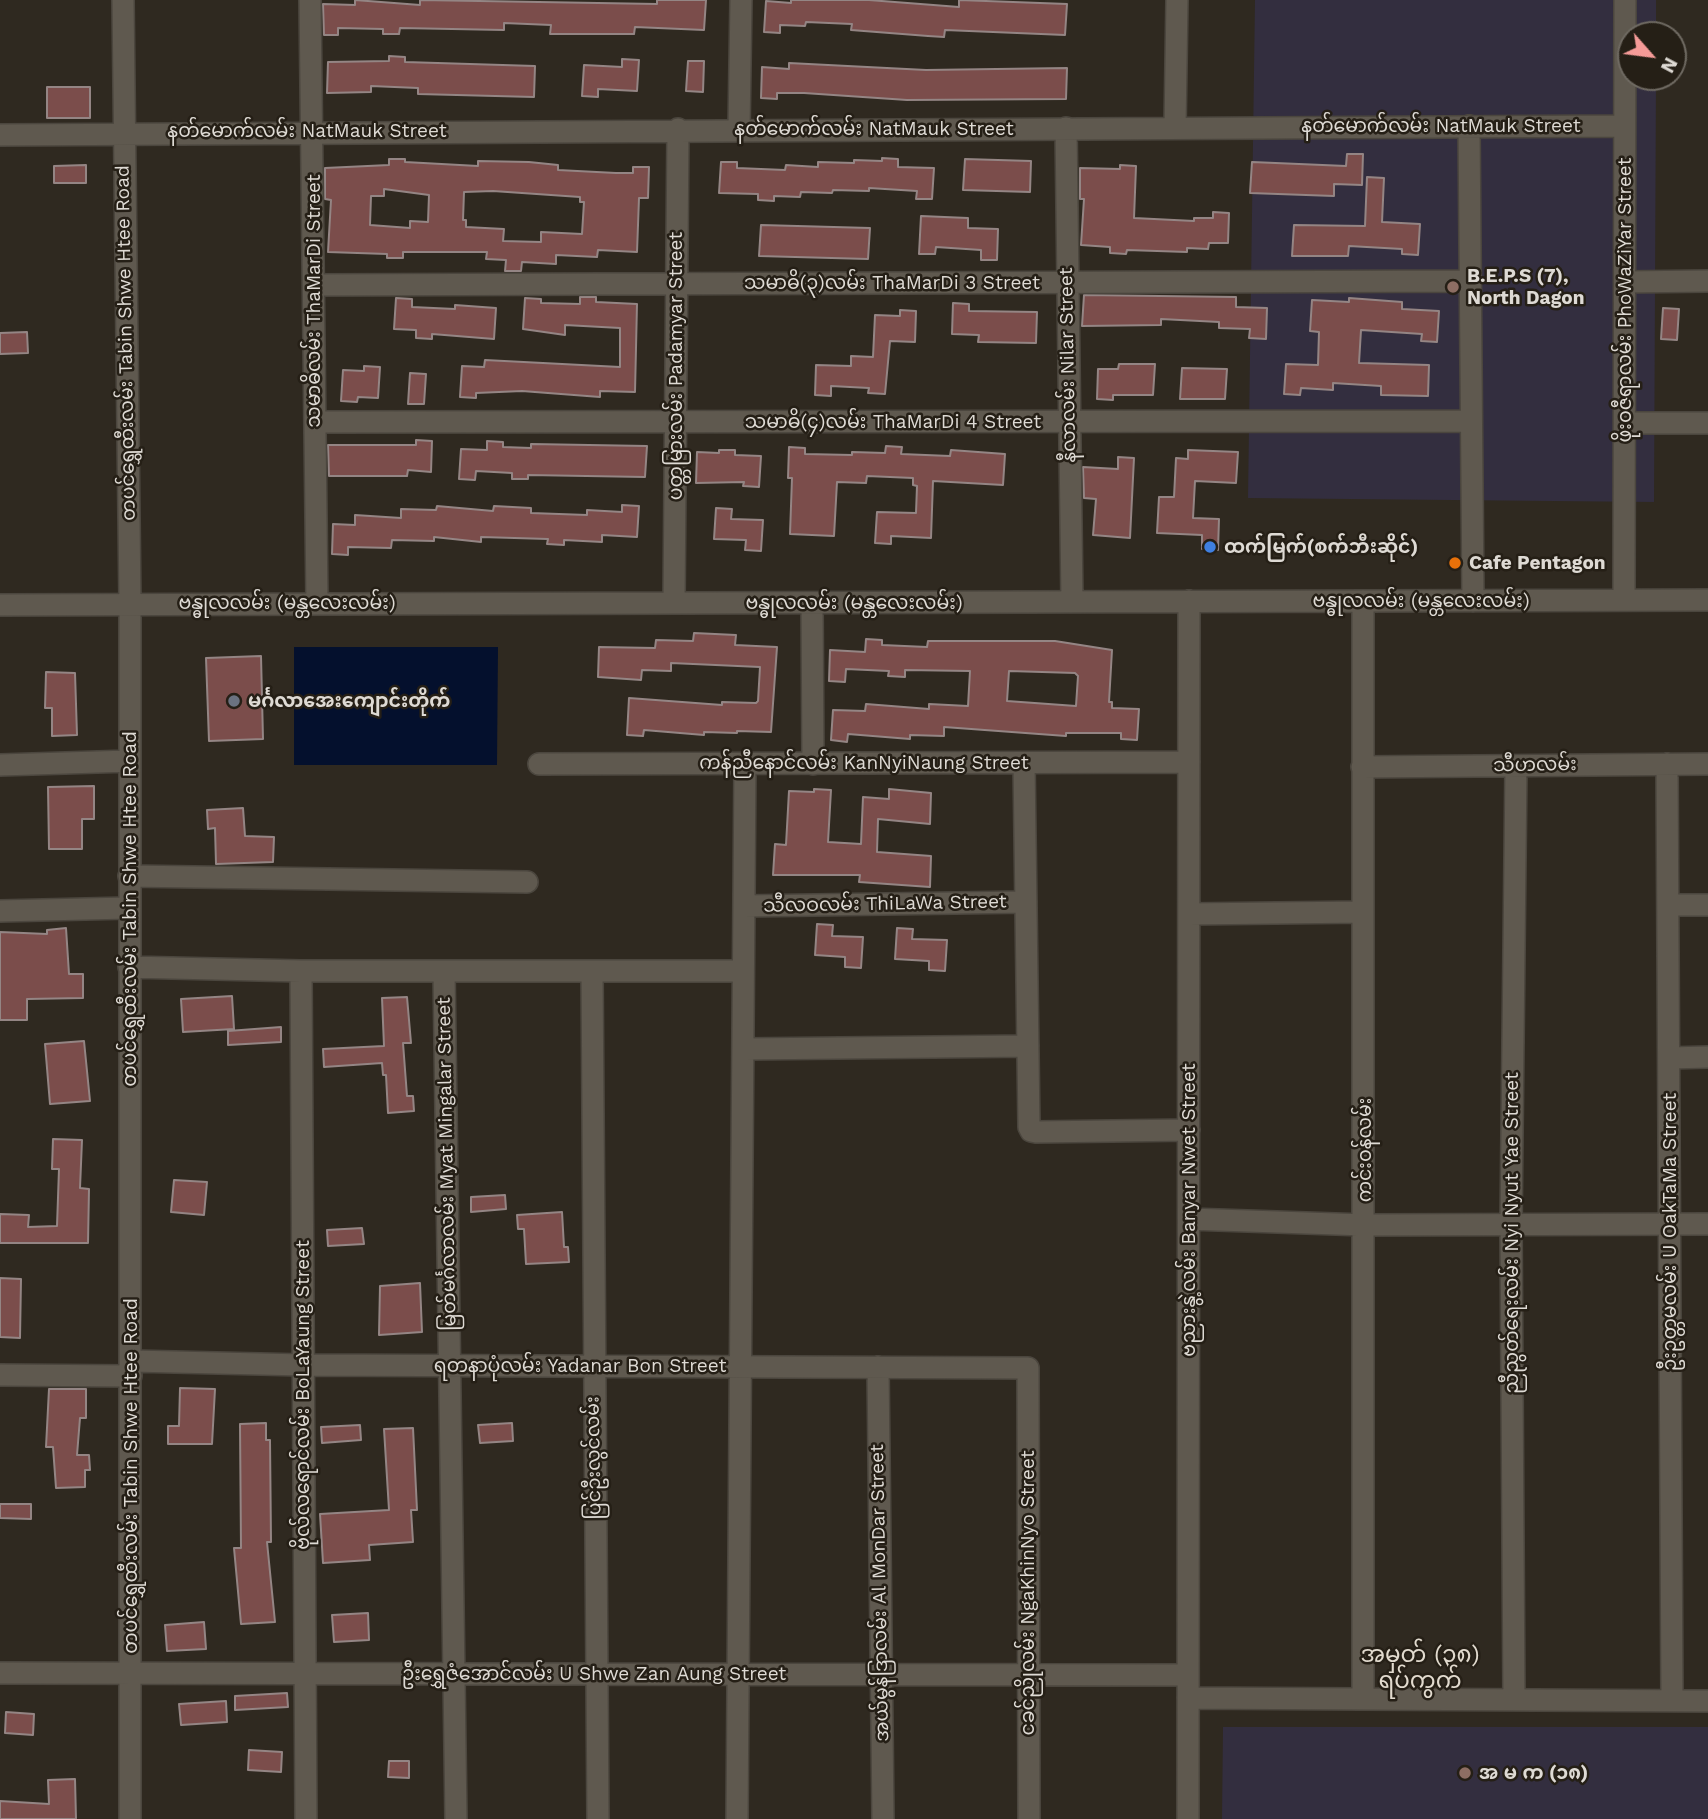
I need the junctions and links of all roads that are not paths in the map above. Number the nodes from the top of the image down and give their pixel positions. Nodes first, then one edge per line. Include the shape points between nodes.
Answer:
1 (123, 0) edge
2 (310, 0) edge
3 (741, 0) edge
4 (1177, 0) edge
5 (1625, 0) edge
6 (1469, 126) junction
7 (1624, 126) junction
8 (1175, 127) junction
9 (1066, 128) junction
10 (678, 129) junction
11 (739, 129) junction
12 (313, 131) junction
13 (124, 132) junction
14 (0, 135) edge
15 (1470, 281) junction
16 (1708, 281) edge
17 (1626, 282) junction
18 (1067, 283) junction
19 (677, 284) junction
20 (314, 285) junction
21 (1069, 421) junction
22 (1471, 421) junction
23 (315, 422) junction
24 (676, 422) junction
25 (1626, 423) junction
26 (1708, 423) edge
27 (1624, 600) junction
28 (1708, 600) edge
29 (1189, 601) junction
30 (1363, 601) junction
31 (1473, 601) junction
32 (1072, 602) junction
33 (130, 603) junction
34 (317, 603) junction
35 (674, 603) junction
36 (812, 603) junction
37 (0, 605) edge
38 (130, 761) junction
39 (1189, 762) junction
40 (1024, 763) junction
41 (538, 764) dead end
42 (745, 764) junction
43 (813, 764) junction
44 (1667, 764) junction
45 (1708, 764) edge
46 (0, 765) edge
47 (1516, 766) junction
48 (1362, 767) junction
49 (129, 876) junction
50 (527, 881) dead end
51 (1026, 902) junction
52 (1668, 905) junction
53 (1708, 905) edge
54 (744, 906) junction
55 (128, 908) junction
56 (0, 911) edge
57 (1363, 912) junction
58 (1189, 914) junction
59 (129, 967) junction
60 (301, 971) junction
61 (444, 971) junction
62 (743, 971) junction
63 (592, 972) junction
64 (1028, 1045) junction
65 (745, 1049) junction
66 (1708, 1057) edge
67 (1669, 1058) junction
68 (1189, 1130) junction
69 (1189, 1219) junction
70 (1670, 1224) junction
71 (1708, 1224) edge
72 (1365, 1225) junction
73 (1511, 1225) junction
74 (303, 1366) junction
75 (450, 1366) junction
76 (593, 1366) junction
77 (741, 1366) junction
78 (878, 1367) junction
79 (131, 1368) junction
80 (1028, 1368) joint
81 (0, 1375) edge
82 (0, 1673) edge
83 (738, 1673) junction
84 (130, 1674) junction
85 (305, 1674) junction
86 (596, 1674) junction
87 (881, 1674) junction
88 (1028, 1675) junction
89 (1188, 1675) junction
90 (454, 1676) junction
91 (1188, 1698) junction
92 (1363, 1699) junction
93 (1514, 1700) junction
94 (1672, 1700) junction
95 (1708, 1700) edge
96 (130, 1819) edge
97 (306, 1819) edge
98 (456, 1819) edge
99 (598, 1819) edge
100 (737, 1819) edge
101 (883, 1819) edge
102 (1029, 1819) edge
103 (1188, 1819) edge

1 - 13 street, တပင်ရွှေထီးလမ်း Tabin Shwe Htee Road
2 - 12 street, သမာဓိလမ်း ThaMarDi Street
3 - 11 street
4 - 8 street
5 - 7 street, ဖိုးဝဇီရာလမ်း PhoWaZiYar Street
6 - 7 street, နတ်မောက်လမ်း NatMauk Street
6 - 8 street, နတ်မောက်လမ်း NatMauk Street
6 - 15 street
7 - 17 street, ဖိုးဝဇီရာလမ်း PhoWaZiYar Street
8 - 9 street, နတ်မောက်လမ်း NatMauk Street
9 - 11 street, နတ်မောက်လမ်း NatMauk Street
9 - 18 street, နီလာလမ်း Nilar Street
10 - 11 street, နတ်မောက်လမ်း NatMauk Street
10 - 12 street, နတ်မောက်လမ်း NatMauk Street
10 - 19 street, ပတ္တမြားလမ်း Padamyar Street
12 - 13 street, နတ်မောက်လမ်း NatMauk Street
12 - 20 street, သမာဓိလမ်း ThaMarDi Street
13 - 14 street, နတ်မောက်လမ်း NatMauk Street
13 - 33 street, တပင်ရွှေထီးလမ်း Tabin Shwe Htee Road
15 - 18 street, သမာဓိ(၃)လမ်း ThaMarDi 3 Street
15 - 22 street
16 - 17 street
17 - 25 street, ဖိုးဝဇီရာလမ်း PhoWaZiYar Street
18 - 19 street, သမာဓိ(၃)လမ်း ThaMarDi 3 Street
18 - 21 street, နီလာလမ်း Nilar Street
19 - 20 street, သမာဓိ(၃)လမ်း ThaMarDi 3 Street
19 - 24 street, ပတ္တမြားလမ်း Padamyar Street
20 - 23 street, သမာဓိလမ်း ThaMarDi Street
21 - 22 street, သမာဓိ(၄)လမ်း ThaMarDi 4 Street
21 - 24 street, သမာဓိ(၄)လမ်း ThaMarDi 4 Street
21 - 32 street, နီလာလမ်း Nilar Street
22 - 31 street
23 - 24 street, သမာဓိ(၄)လမ်း ThaMarDi 4 Street
23 - 34 street, သမာဓိလမ်း ThaMarDi Street
24 - 35 street, ပတ္တမြားလမ်း Padamyar Street
25 - 26 street
25 - 27 street, ဖိုးဝဇီရာလမ်း PhoWaZiYar Street
27 - 28 street, ဗန္ဓုလလမ်း (မန္တလေးလမ်း)
27 - 31 street, ဗန္ဓုလလမ်း (မန္တလေးလမ်း)
29 - 30 street, ဗန္ဓုလလမ်း (မန္တလေးလမ်း)
29 - 32 street, ဗန္ဓုလလမ်း (မန္တလေးလမ်း)
29 - 39 street, ဗညားနွဲ့လမ်း Banyar Nwet Street
30 - 31 street, ဗန္ဓုလလမ်း (မန္တလေးလမ်း)
30 - 48 street, ကင်းဝန်လမ်း
32 - 36 street, ဗန္ဓုလလမ်း (မန္တလေးလမ်း)
33 - 34 street, ဗန္ဓုလလမ်း (မန္တလေးလမ်း)
33 - 37 street, ဗန္ဓုလလမ်း (မန္တလေးလမ်း)
33 - 38 street, တပင်ရွှေထီးလမ်း Tabin Shwe Htee Road
34 - 35 street, ဗန္ဓုလလမ်း (မန္တလေးလမ်း)
35 - 36 street, ဗန္ဓုလလမ်း (မန္တလေးလမ်း)
36 - 43 street
38 - 46 street
38 - 49 street, တပင်ရွှေထီးလမ်း Tabin Shwe Htee Road
39 - 40 street, ကန်ညီနောင်လမ်း KanNyiNaung Street
39 - 58 street, ဗညားနွဲ့လမ်း Banyar Nwet Street
40 - 43 street, ကန်ညီနောင်လမ်း KanNyiNaung Street
40 - 51 street
41 - 42 street, ကန်ညီနောင်လမ်း KanNyiNaung Street
42 - 43 street, ကန်ညီနောင်လမ်း KanNyiNaung Street
42 - 54 street
44 - 45 street, သီဟလမ်း
44 - 47 street, သီဟလမ်း
44 - 52 street, ဦးဥတ္တမလမ်း U OakTaMa Street
47 - 48 street, သီဟလမ်း
47 - 73 street, ညီညွတ်ရေးလမ်း Nyi Nyut Yae Street
48 - 57 street, ကင်းဝန်လမ်း
49 - 50 street
49 - 55 street, တပင်ရွှေထီးလမ်း Tabin Shwe Htee Road
51 - 54 street, သီလဝလမ်း ThiLaWa Street
51 - 64 street
52 - 53 street
52 - 67 street, ဦးဥတ္တမလမ်း U OakTaMa Street
54 - 62 street
55 - 56 street
55 - 59 street, တပင်ရွှေထီးလမ်း Tabin Shwe Htee Road
57 - 58 street
57 - 72 street, ကင်းဝန်လမ်း
58 - 68 street, ဗညားနွဲ့လမ်း Banyar Nwet Street
59 - 60 street
59 - 79 street, တပင်ရွှေထီးလမ်း Tabin Shwe Htee Road
60 - 61 street
60 - 74 street, ဗိုလ်လရောင်လမ်း BoLaYaung Street
61 - 63 street
61 - 75 street, မြတ်မင်္ဂလာလမ်း Myat Mingalar Street
62 - 63 street
62 - 65 street
63 - 76 street, ပြင်ဦးလွင်လမ်း
64 - 65 street
64 - 68 street via 1031,1131
65 - 77 street
66 - 67 street
67 - 70 street, ဦးဥတ္တမလမ်း U OakTaMa Street
68 - 69 street, ဗညားနွဲ့လမ်း Banyar Nwet Street
69 - 72 street
69 - 89 street, ဗညားနွဲ့လမ်း Banyar Nwet Street
70 - 71 street
70 - 73 street
70 - 94 street, ဦးဥတ္တမလမ်း U OakTaMa Street
72 - 73 street
72 - 92 street, ကင်းဝန်လမ်း
73 - 93 street, ညီညွတ်ရေးလမ်း Nyi Nyut Yae Street
74 - 75 street, ရတနာပုံလမ်း Yadanar Bon Street
74 - 79 street, ရတနာပုံလမ်း Yadanar Bon Street
74 - 85 street, ဗိုလ်လရောင်လမ်း BoLaYaung Street
75 - 76 street, ရတနာပုံလမ်း Yadanar Bon Street
75 - 90 street, မြတ်မင်္ဂလာလမ်း Myat Mingalar Street
76 - 77 street, ရတနာပုံလမ်း Yadanar Bon Street
76 - 86 street, ပြင်ဦးလွင်လမ်း
77 - 78 street, ရတနာပုံလမ်း Yadanar Bon Street
77 - 83 street
78 - 80 street, ရတနာပုံလမ်း Yadanar Bon Street
78 - 87 street, အယ်မွန်ဒြာလမ်း Al MonDar Street
79 - 81 street, ရတနာပုံလမ်း Yadanar Bon Street
79 - 84 street, တပင်ရွှေထီးလမ်း Tabin Shwe Htee Road
80 - 88 street, ငခင်ညိုလမ်း NgaKhinNyo Street
82 - 84 street, ဦးရွှေဇံအောင်လမ်း U Shwe Zan Aung Street
83 - 86 street, ဦးရွှေဇံအောင်လမ်း U Shwe Zan Aung Street
83 - 87 street, ဦးရွှေဇံအောင်လမ်း U Shwe Zan Aung Street
83 - 100 street
84 - 85 street, ဦးရွှေဇံအောင်လမ်း U Shwe Zan Aung Street
84 - 96 street, တပင်ရွှေထီးလမ်း Tabin Shwe Htee Road
85 - 90 street, ဦးရွှေဇံအောင်လမ်း U Shwe Zan Aung Street
85 - 97 street, ဗိုလ်လရောင်လမ်း BoLaYaung Street
86 - 90 street, ဦးရွှေဇံအောင်လမ်း U Shwe Zan Aung Street
86 - 99 street, ပြင်ဦးလွင်လမ်း
87 - 88 street, ဦးရွှေဇံအောင်လမ်း U Shwe Zan Aung Street
87 - 101 street, အယ်မွန်ဒြာလမ်း Al MonDar Street
88 - 89 street, ဦးရွှေဇံအောင်လမ်း U Shwe Zan Aung Street
88 - 102 street, ငခင်ညိုလမ်း NgaKhinNyo Street
89 - 91 street, ဗညားနွဲ့လမ်း Banyar Nwet Street
90 - 98 street, မြတ်မင်္ဂလာလမ်း Myat Mingalar Street
91 - 92 street
91 - 103 street, ဗညားနွဲ့လမ်း Banyar Nwet Street
92 - 93 street
93 - 94 street
94 - 95 street

